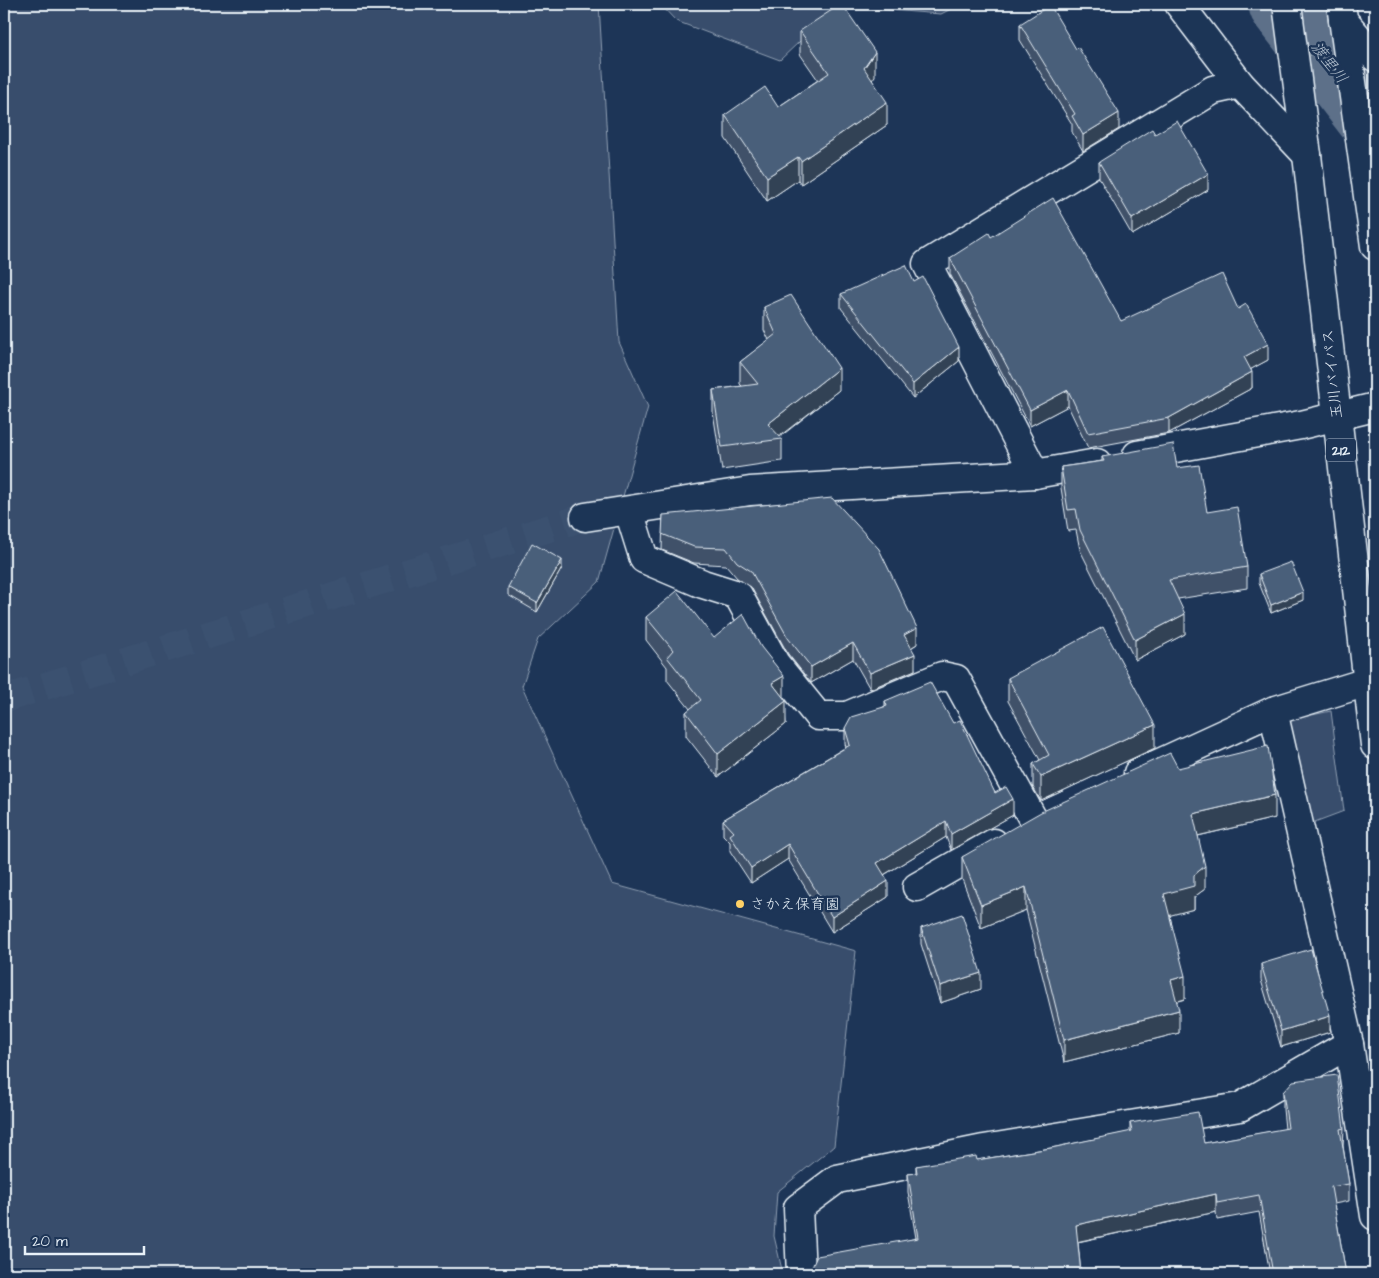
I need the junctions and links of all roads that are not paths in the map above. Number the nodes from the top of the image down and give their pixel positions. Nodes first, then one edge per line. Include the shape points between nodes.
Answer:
1 (1179, 4) edge
2 (1287, 4) edge
3 (1342, 12) edge
4 (1375, 57) edge
5 (1240, 84) junction
6 (1307, 155) junction
7 (1374, 235) edge
8 (1375, 407) edge
9 (1337, 416) junction
10 (1035, 474) junction
11 (629, 510) junction
12 (585, 518) tunnel mouth
13 (1367, 682) junction
14 (1273, 711) junction
15 (1375, 745) edge
16 (1113, 784) edge
17 (1060, 809) edge
18 (1034, 821) junction
19 (917, 886) dead end
20 (1349, 1044) junction
21 (1375, 1216) edge
22 (801, 1274) edge

1 - 5 main road
2 - 6 main road, 玉川バイパス / 212
3 - 4 main road
3 - 7 main road
5 - 6 main road
5 - 10 main road via 1213,90 927,264
6 - 9 main road, 玉川バイパス / 212
8 - 9 main road
9 - 10 main road
9 - 13 main road, 玉川バイパス / 212
10 - 11 main road via 750,491
11 - 12 main road
11 - 18 main road via 644,559 738,595 775,663 818,716 847,716 942,676 956,679
13 - 14 main road
13 - 15 main road, 玉川バイパス / 212
14 - 16 main road
14 - 20 main road
17 - 18 main road
18 - 19 main road
20 - 21 main road
20 - 22 main road via 1240,1107 984,1149 837,1179 798,1208

